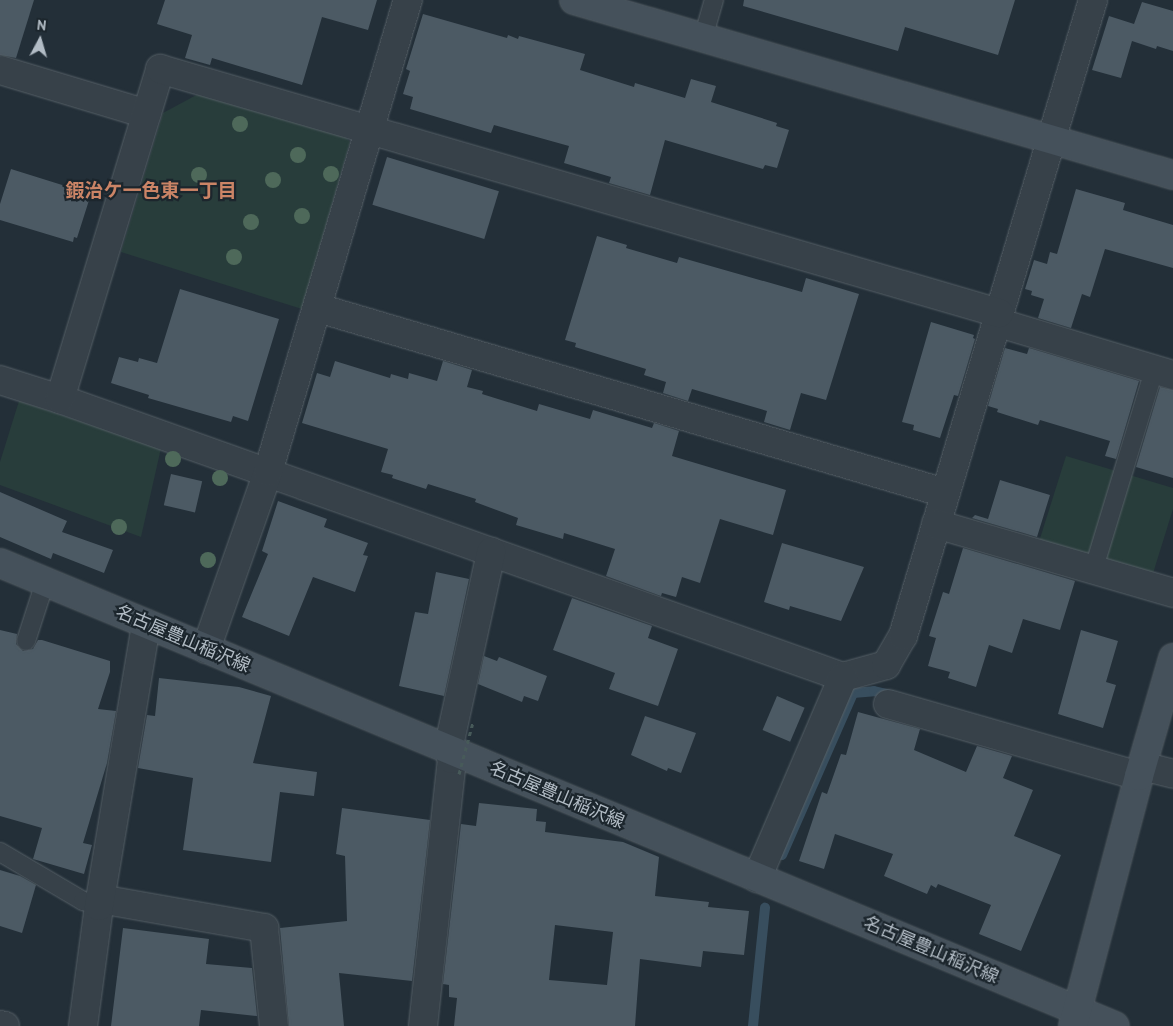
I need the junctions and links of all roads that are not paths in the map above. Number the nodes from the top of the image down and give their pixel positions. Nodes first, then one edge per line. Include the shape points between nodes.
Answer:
1 (408, 0) edge
2 (574, 0) edge
3 (714, 0) edge
4 (1092, 0) edge
5 (703, 38) junction
6 (0, 70) edge
7 (147, 114) junction
8 (369, 130) junction
9 (1050, 139) junction
10 (1173, 175) edge
11 (318, 308) junction
12 (997, 318) junction
13 (1163, 372) edge
14 (0, 380) edge
15 (60, 398) junction
16 (268, 472) junction
17 (946, 493) junction
18 (936, 524) junction
19 (490, 552) junction
20 (1097, 558) dead end
21 (0, 563) edge
22 (45, 582) junction
23 (1173, 593) edge
24 (146, 624) junction
25 (26, 641) dead end
26 (206, 649) junction
27 (1173, 658) edge
28 (843, 677) junction
29 (888, 704) dead end
30 (453, 762) junction
31 (1140, 771) junction
32 (1173, 774) edge
33 (0, 852) edge
34 (757, 878) junction
35 (100, 902) junction
36 (1074, 1018) edge
37 (0, 1025) edge
38 (5, 1026) edge
39 (83, 1026) edge
40 (274, 1026) edge
41 (423, 1026) edge
42 (1115, 1026) edge

1 - 8 street
2 - 5 main road
3 - 5 lane
4 - 9 street
5 - 9 main road
6 - 7 street
7 - 8 street via 160,69
7 - 15 street
8 - 11 street
8 - 12 street
9 - 10 main road
9 - 12 street
11 - 16 street
11 - 17 street
12 - 13 street
12 - 17 street
13 - 20 lane
14 - 15 street
15 - 16 street
16 - 19 street
16 - 26 street
17 - 18 street
18 - 23 street
18 - 28 street via 903,636 886,665
19 - 28 street
19 - 30 street
21 - 22 main road, 名古屋豊山稲沢線
22 - 24 main road, 名古屋豊山稲沢線
22 - 25 lane
24 - 26 main road, 名古屋豊山稲沢線
24 - 35 street
26 - 30 main road, 名古屋豊山稲沢線
27 - 31 main road
28 - 34 street
29 - 31 street
30 - 34 main road, 名古屋豊山稲沢線
30 - 41 street via 452,759
31 - 32 street
31 - 36 main road
33 - 35 lane via 83,901
34 - 36 main road, 名古屋豊山稲沢線
35 - 39 street
35 - 40 street via 264,928
36 - 42 main road, 名古屋豊山稲沢線
37 - 38 street

